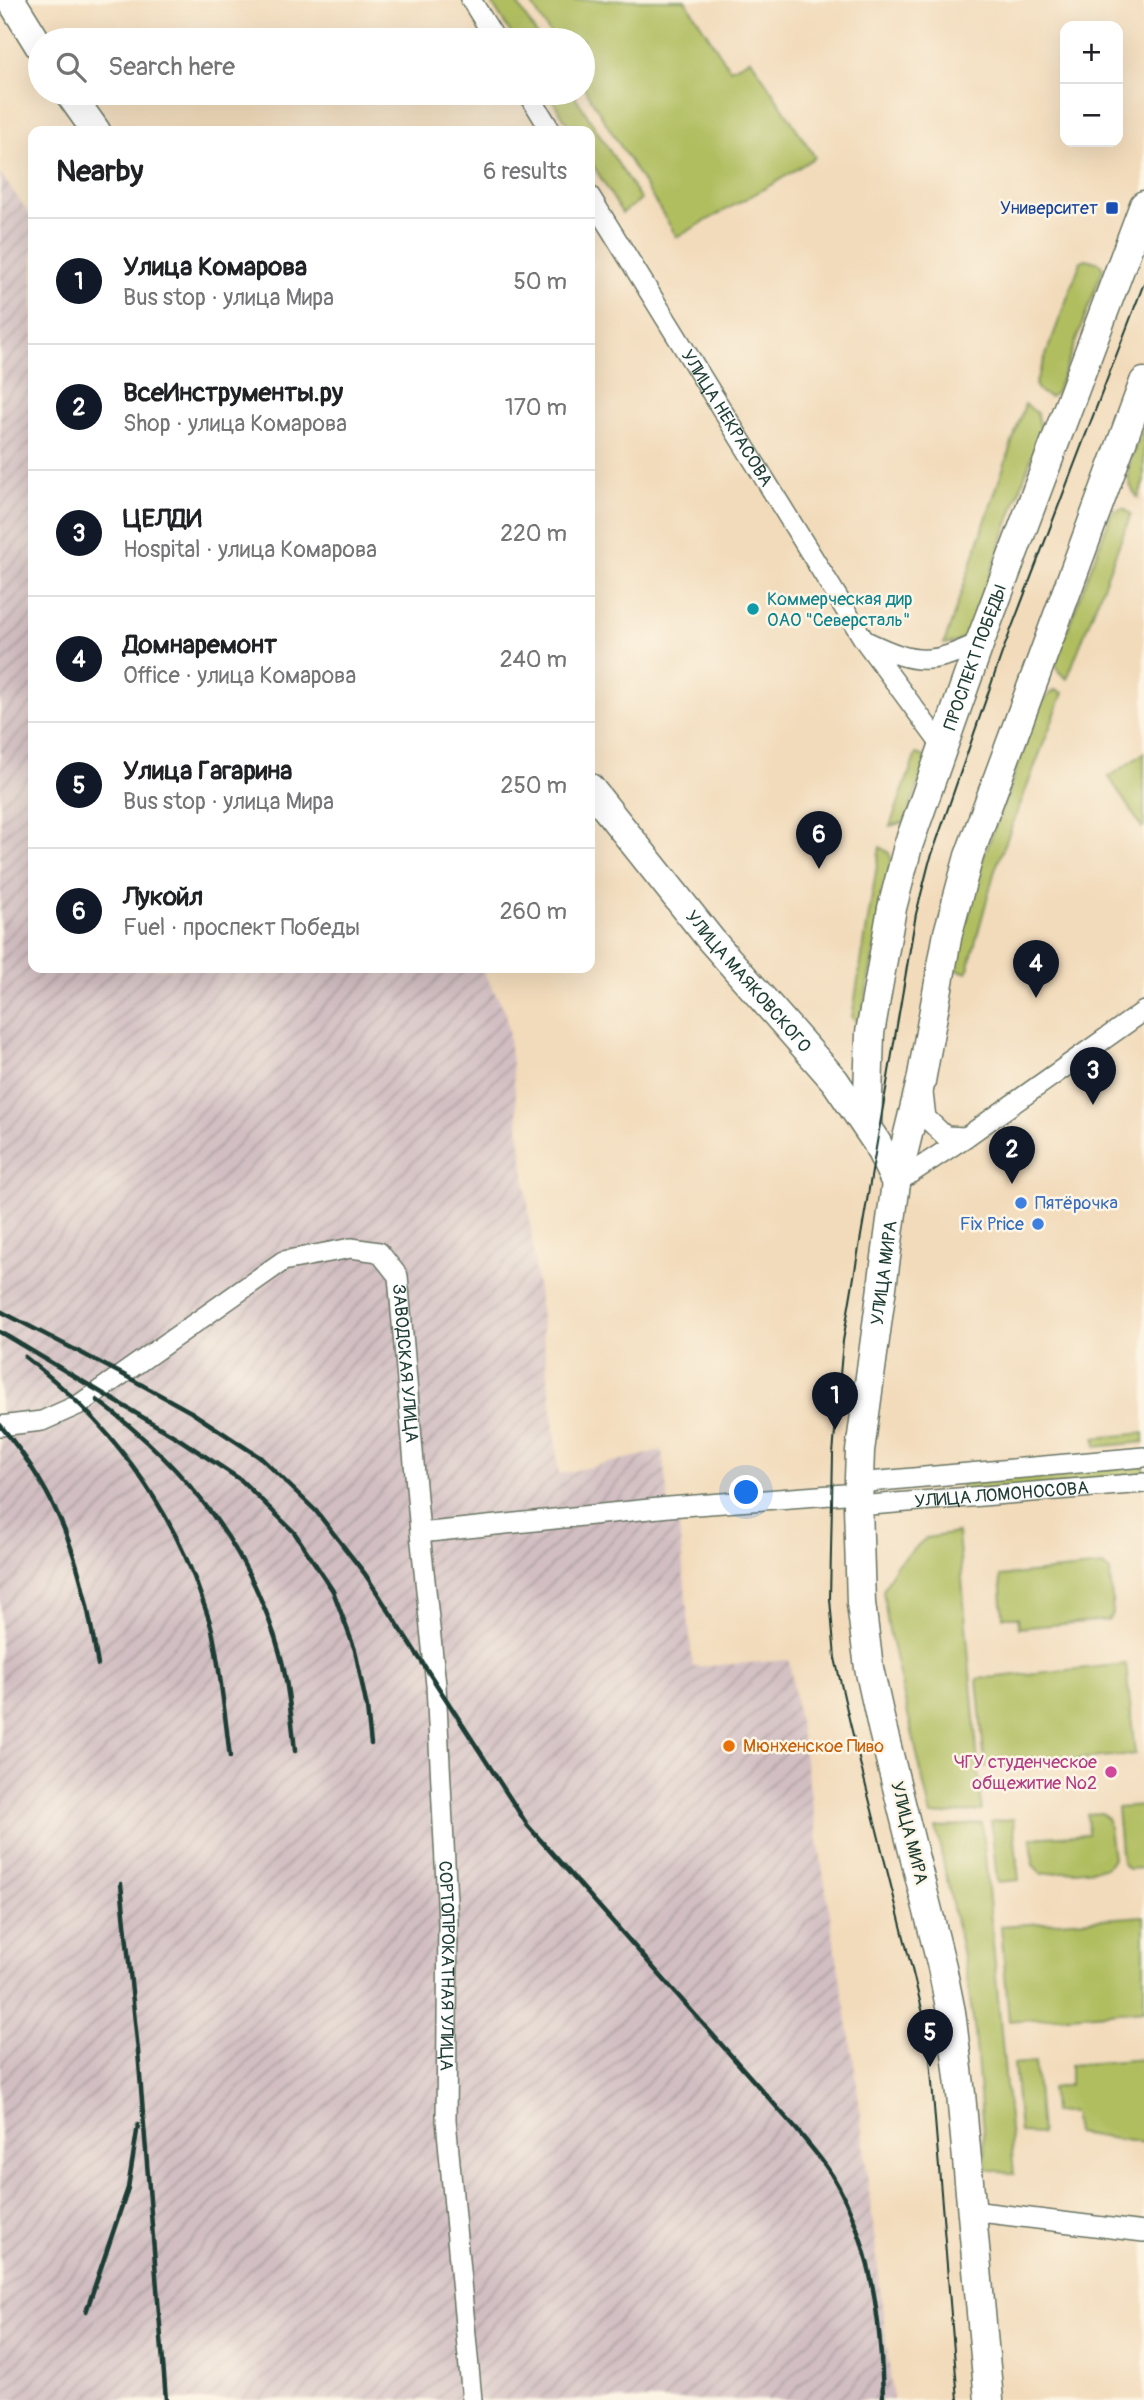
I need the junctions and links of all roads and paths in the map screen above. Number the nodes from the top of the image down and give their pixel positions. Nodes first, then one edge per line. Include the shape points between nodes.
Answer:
1 (11, 0) edge
2 (471, 0) edge
3 (28, 28) edge
4 (488, 28) edge
5 (78, 105) edge
6 (535, 105) edge
7 (92, 126) edge
8 (548, 126) edge
9 (595, 204) edge
10 (1144, 205) edge
11 (1144, 382) edge
12 (864, 640) junction
13 (980, 642) junction
14 (942, 746) junction
15 (595, 794) edge
16 (1144, 1011) edge
17 (870, 1033) junction
18 (810, 1052) junction
19 (922, 1081) junction
20 (867, 1127) junction
21 (966, 1137) junction
22 (896, 1183) junction
23 (0, 1426) edge
24 (1144, 1457) edge
25 (1144, 1483) edge
26 (858, 1494) junction
27 (421, 1533) junction
28 (972, 2211) junction
29 (1144, 2232) edge
30 (472, 2400) edge
31 (989, 2400) edge

1 - 3 main road
2 - 4 street
5 - 7 main road
6 - 8 street
9 - 12 street, УЛИЦА НЕКРАСОВА
10 - 13 main road, ПРОСПЕКТ ПОБЕДЫ
11 - 19 main road via 969,856 948,933
12 - 13 street via 899,656 930,660
12 - 14 street, УЛИЦА НЕКРАСОВА
13 - 14 main road, ПРОСПЕКТ ПОБЕДЫ
14 - 17 main road, ПРОСПЕКТ ПОБЕДЫ via 892,908
15 - 18 main road, УЛИЦА МАЯКОВСКОГО via 710,940
16 - 21 street
17 - 18 main road via 854,1058 841,1062
17 - 20 main road, ПРОСПЕКТ ПОБЕДЫ
18 - 20 main road, УЛИЦА МАЯКОВСКОГО
19 - 21 street via 926,1118 945,1136
19 - 22 main road
20 - 22 main road, УЛИЦА МАЯКОВСКОГО
21 - 22 street
22 - 26 main road, УЛИЦА МИРА
23 - 27 street, ЗАВОДСКАЯ УЛИЦА via 41,1421 80,1404 283,1261 351,1248 379,1252 398,1276
24 - 26 street, УЛИЦА ЛОМОНОСОВА
25 - 26 street, УЛИЦА ЛОМОНОСОВА
26 - 27 street via 669,1507
26 - 28 main road, УЛИЦА МИРА via 861,1603 869,1668 951,2012
27 - 30 street, СОРТОПРОКАТНАЯ УЛИЦА via 436,1685 448,1922 446,2120
28 - 29 street
28 - 31 main road, УЛИЦА МИРА

